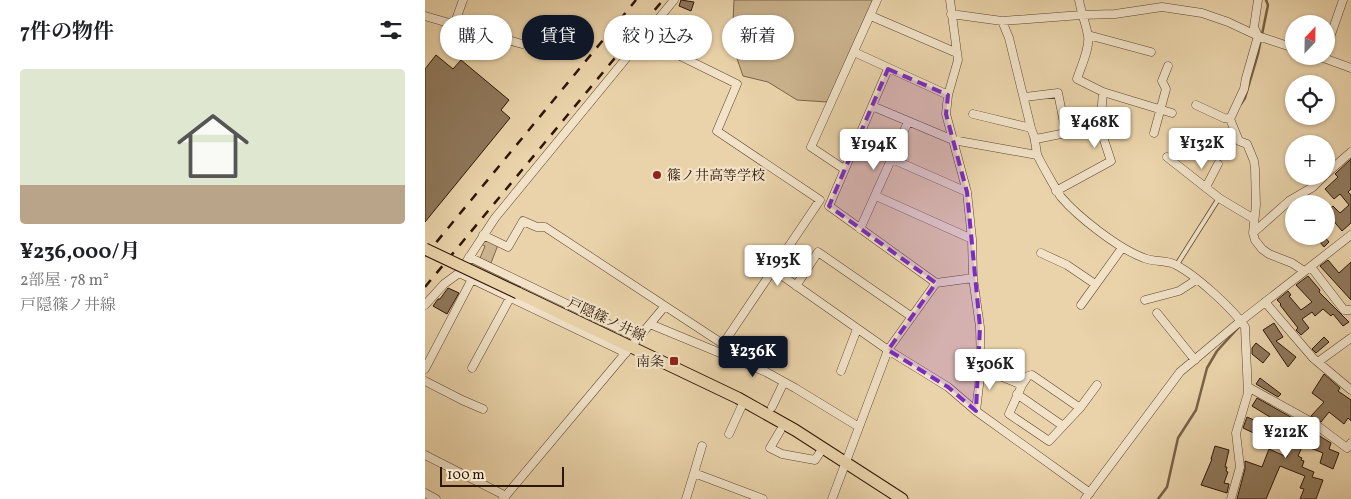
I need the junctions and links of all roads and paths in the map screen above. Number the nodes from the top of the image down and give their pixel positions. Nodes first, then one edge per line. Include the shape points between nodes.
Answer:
1 (463, 0) edge
2 (674, 0) edge
3 (877, 0) edge
4 (950, 0) edge
5 (1079, 0) edge
6 (1258, 0) edge
7 (1343, 0) edge
8 (951, 14) junction
9 (1081, 14) junction
10 (457, 15) edge
11 (662, 15) edge
12 (425, 16) edge
13 (871, 16) junction
14 (440, 21) edge
15 (1002, 21) junction
16 (1335, 23) edge
17 (1088, 35) junction
18 (1262, 37) junction
19 (512, 41) edge
20 (522, 44) dead end
21 (1285, 45) edge
22 (855, 52) junction
23 (1151, 52) dead end
24 (957, 53) junction
25 (625, 60) edge
26 (688, 60) edge
27 (1335, 62) edge
28 (1168, 66) dead end
29 (1351, 68) edge
30 (888, 69) junction
31 (1103, 92) junction
32 (948, 95) junction
33 (1025, 97) junction
34 (1196, 105) dead end
35 (872, 106) junction
36 (1160, 110) junction
37 (1172, 113) dead end
38 (973, 114) dead end
39 (1230, 119) junction
40 (908, 122) junction
41 (1031, 128) junction
42 (1154, 133) dead end
43 (1036, 139) junction
44 (953, 140) junction
45 (1351, 152) edge
46 (1037, 155) junction
47 (1167, 157) dead end
48 (892, 158) junction
49 (1218, 164) dead end
50 (1335, 166) edge
51 (844, 168) junction
52 (1315, 185) edge
53 (1206, 186) junction
54 (1056, 190) junction
55 (967, 192) junction
56 (876, 196) junction
57 (1219, 198) junction
58 (1254, 218) junction
59 (860, 229) junction
60 (1253, 233) junction
61 (483, 235) junction
62 (1351, 235) edge
63 (972, 239) junction
64 (425, 248) edge
65 (1121, 248) junction
66 (1041, 253) dead end
67 (469, 257) junction
68 (1176, 266) junction
69 (1311, 266) junction
70 (774, 270) junction
71 (1304, 271) junction
72 (459, 273) junction
73 (973, 278) junction
74 (472, 280) junction
75 (1196, 280) junction
76 (936, 283) junction
77 (1095, 284) junction
78 (796, 286) junction
79 (514, 295) junction
80 (1145, 300) dead end
81 (1265, 302) junction
82 (425, 305) edge
83 (1081, 305) dead end
84 (665, 306) junction
85 (1351, 310) edge
86 (1157, 313) dead end
87 (912, 318) junction
88 (1241, 320) junction
89 (650, 324) junction
90 (857, 329) junction
91 (1351, 338) edge
92 (723, 344) junction
93 (632, 346) junction
94 (888, 350) junction
95 (719, 352) junction
96 (1195, 360) junction
97 (1318, 362) junction
98 (425, 368) edge
99 (472, 368) dead end
100 (981, 368) junction
101 (841, 371) dead end
102 (425, 381) edge
103 (784, 382) junction
104 (1022, 385) junction
105 (1097, 385) dead end
106 (1248, 387) junction
107 (1351, 390) edge
108 (1017, 394) junction
109 (744, 401) junction
110 (772, 407) dead end
111 (1080, 408) junction
112 (483, 410) dead end
113 (976, 411) junction
114 (1009, 414) junction
115 (1063, 426) junction
116 (859, 427) junction
117 (1001, 430) junction
118 (780, 431) dead end
119 (729, 434) dead end
120 (1351, 443) edge
121 (702, 446) dead end
122 (823, 448) junction
123 (425, 455) edge
124 (845, 463) junction
125 (694, 473) junction
126 (425, 493) edge
127 (1087, 496) edge
128 (504, 497) edge
129 (436, 499) edge
130 (686, 499) edge
131 (763, 499) edge
132 (832, 499) edge
133 (902, 499) edge
134 (1231, 499) edge

1 - 10 street
2 - 11 street
3 - 13 street
4 - 8 street
5 - 9 street
6 - 18 street via 1254,27
7 - 16 street
8 - 15 street
8 - 24 street
9 - 15 street
9 - 17 street
9 - 18 street via 1115,14 1162,7 1182,9 1228,22
12 - 14 street
13 - 22 street
13 - 24 street
15 - 33 street
17 - 23 street
17 - 31 street via 1077,79
18 - 21 street
18 - 39 street via 1245,89
19 - 20 street
22 - 30 street
22 - 51 street via 811,147
24 - 32 street
25 - 61 street
26 - 70 street via 737,84 717,131 820,200
27 - 29 street
28 - 36 street via 1162,81 1165,89
30 - 32 street
30 - 35 street
31 - 36 street
31 - 54 street via 1099,128 1111,161
32 - 44 street via 946,114
33 - 41 street
33 - 43 street via 1058,92 1066,132
34 - 39 street
35 - 40 street
35 - 51 street
36 - 37 street
36 - 42 street
38 - 41 street
39 - 58 street via 1239,141 1247,144 1254,161
40 - 44 street
40 - 48 street
41 - 43 street
43 - 46 street
44 - 46 street
44 - 55 street
45 - 50 street
46 - 54 street
47 - 53 street
48 - 55 street
48 - 56 street
49 - 53 street
51 - 59 street via 829,206
52 - 60 street via 1289,201
53 - 57 street
54 - 65 street via 1091,225
55 - 63 street
56 - 59 street
56 - 63 street
57 - 58 street
57 - 68 lane
58 - 60 street
59 - 76 street
60 - 71 street via 1262,250
61 - 67 street
61 - 84 street via 508,247 523,221 545,227
62 - 69 street
63 - 73 street
64 - 79 main road, 戸隠篠ノ井線, bridge
65 - 68 street via 1146,259
65 - 77 street
66 - 77 street via 1067,265
67 - 72 street
67 - 93 street
68 - 75 street
69 - 71 street
69 - 85 street via 1344,310
70 - 78 street
70 - 92 street
71 - 81 street
72 - 74 street
72 - 82 street
73 - 76 street
73 - 100 street via 981,327
74 - 79 street
74 - 98 street
75 - 80 street via 1179,291
75 - 88 street
76 - 87 street
77 - 83 street
78 - 87 street via 818,252
78 - 90 street
79 - 93 main road, 戸隠篠ノ井線
79 - 99 street
81 - 88 street
81 - 97 street
84 - 89 street
84 - 92 street
86 - 96 street
87 - 94 street
88 - 96 street
88 - 106 street via 1245,328
89 - 93 street
89 - 95 street
90 - 94 street
90 - 101 street
91 - 97 street
92 - 95 street
93 - 109 main road, 戸隠篠ノ井線
93 - 128 street
94 - 113 street via 948,388
94 - 116 street
95 - 103 street
96 - 127 street via 1180,372
97 - 107 street
100 - 104 street
100 - 113 street
102 - 112 street
103 - 110 street
103 - 116 street
104 - 108 street
104 - 111 street via 1032,375
105 - 111 street
106 - 120 street via 1315,424 1347,448
106 - 134 street via 1236,433 1240,467
108 - 114 street
108 - 115 street
109 - 119 street
109 - 122 main road, 戸隠篠ノ井線
111 - 115 street
113 - 117 street
114 - 115 street via 1049,441
114 - 117 street
116 - 124 street
117 - 127 street
118 - 122 street via 770,448 783,454 815,460
121 - 125 street
122 - 124 main road, 戸隠篠ノ井線
123 - 128 street
124 - 132 street
124 - 133 main road, 戸隠篠ノ井線
125 - 130 street
125 - 131 street
126 - 129 street

